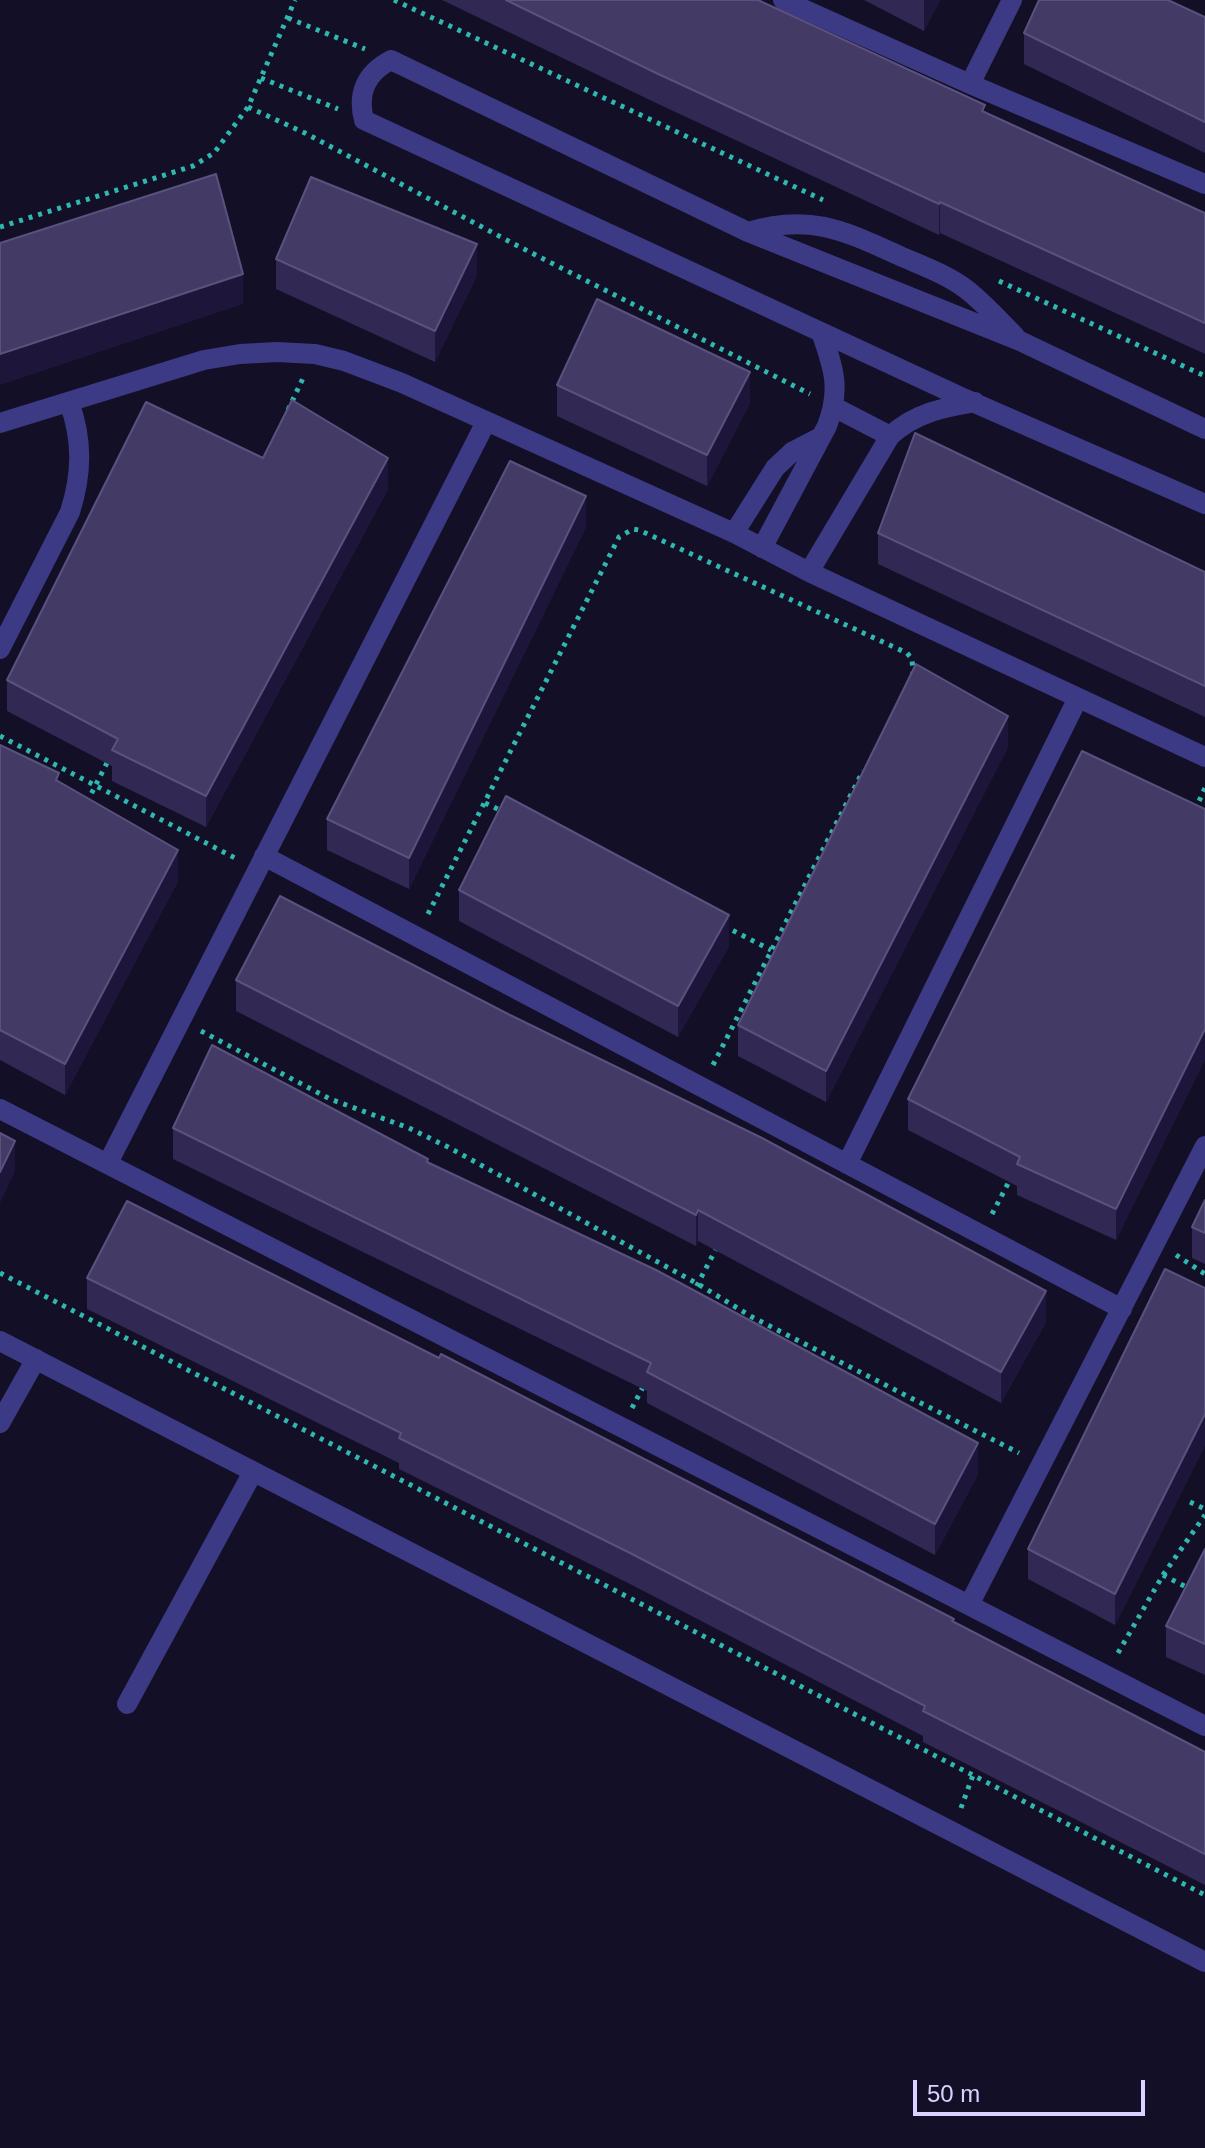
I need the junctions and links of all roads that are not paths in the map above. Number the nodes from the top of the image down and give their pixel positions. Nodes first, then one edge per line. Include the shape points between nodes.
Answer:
1 (783, 0) edge
2 (1012, 0) edge
3 (970, 84) junction
4 (1205, 184) edge
5 (748, 232) junction
6 (821, 332) junction
7 (1020, 341) junction
8 (69, 402) junction
9 (976, 402) junction
10 (834, 407) junction
11 (486, 422) junction
12 (0, 423) edge
13 (1205, 429) edge
14 (890, 436) junction
15 (821, 437) junction
16 (1205, 504) edge
17 (734, 533) junction
18 (762, 548) junction
19 (809, 572) junction
20 (0, 649) edge
21 (1078, 698) junction
22 (1205, 757) edge
23 (261, 863) junction
24 (0, 1109) edge
25 (1205, 1146) edge
26 (108, 1163) junction
27 (847, 1164) junction
28 (1122, 1309) junction
29 (0, 1341) edge
30 (36, 1359) junction
31 (0, 1423) edge
32 (253, 1472) junction
33 (969, 1605) junction
34 (127, 1704) dead end
35 (1205, 1726) edge
36 (1205, 1962) edge

1 - 3 street
2 - 3 street
3 - 4 street
5 - 6 street via 391,60 365,84 364,120
5 - 7 street
5 - 7 street via 807,222 846,231 948,277
6 - 9 street
6 - 10 street via 836,383
7 - 13 street
8 - 11 street via 204,360 240,354 315,354 374,370
8 - 12 street
8 - 20 street via 80,446 77,491
9 - 14 street via 927,412
9 - 16 street
10 - 14 street
10 - 15 street
11 - 17 street
11 - 23 street
14 - 19 street
15 - 17 street via 775,468
15 - 18 street
17 - 18 street
18 - 19 street
19 - 21 street
21 - 22 street
21 - 27 street
23 - 26 street
23 - 27 street via 417,937
24 - 26 street
25 - 28 street
26 - 33 street
27 - 28 street
28 - 33 street
29 - 30 street
30 - 31 street
30 - 32 street
32 - 34 street
32 - 36 street
33 - 35 street

